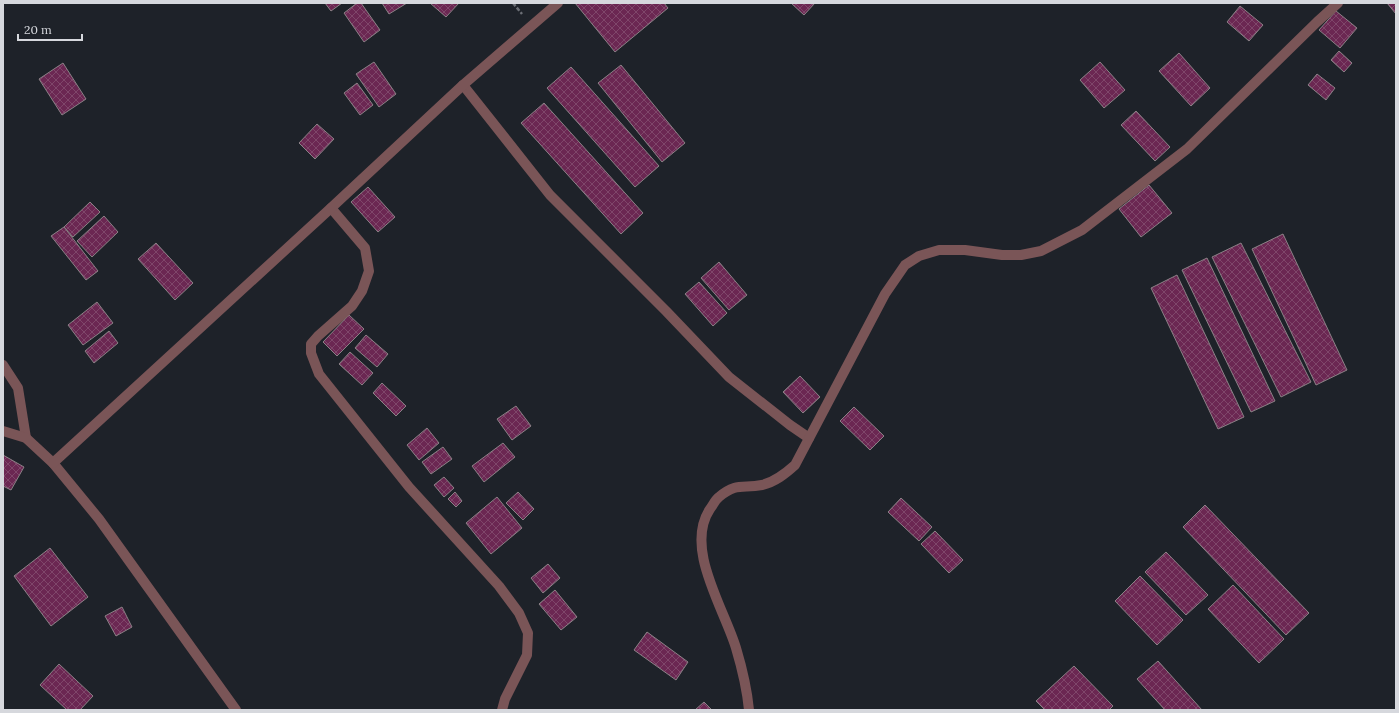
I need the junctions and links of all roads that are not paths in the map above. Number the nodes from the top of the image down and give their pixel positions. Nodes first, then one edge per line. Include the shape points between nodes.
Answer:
1 (558, 3) edge
2 (1338, 3) edge
3 (463, 85) junction
4 (331, 208) junction
5 (3, 366) edge
6 (3, 431) edge
7 (26, 438) junction
8 (809, 438) junction
9 (53, 463) junction
10 (236, 710) edge
11 (502, 710) edge
12 (748, 710) edge

1 - 3 street
2 - 8 street via 1187,149 1082,230 1034,253 1002,255 965,250 939,250 919,256 905,266 886,294
3 - 4 street
3 - 8 street via 550,195 729,377
4 - 9 street
4 - 11 street via 365,248 369,271 362,291 352,306 311,344 311,353 319,374 409,487 499,586 519,613 528,633 527,655
5 - 7 street via 18,388
6 - 7 street
7 - 9 street
8 - 12 street via 795,465 780,478 762,485 736,486 718,497 706,516 702,531 701,547 710,583 735,647 748,696
9 - 10 street via 99,519

